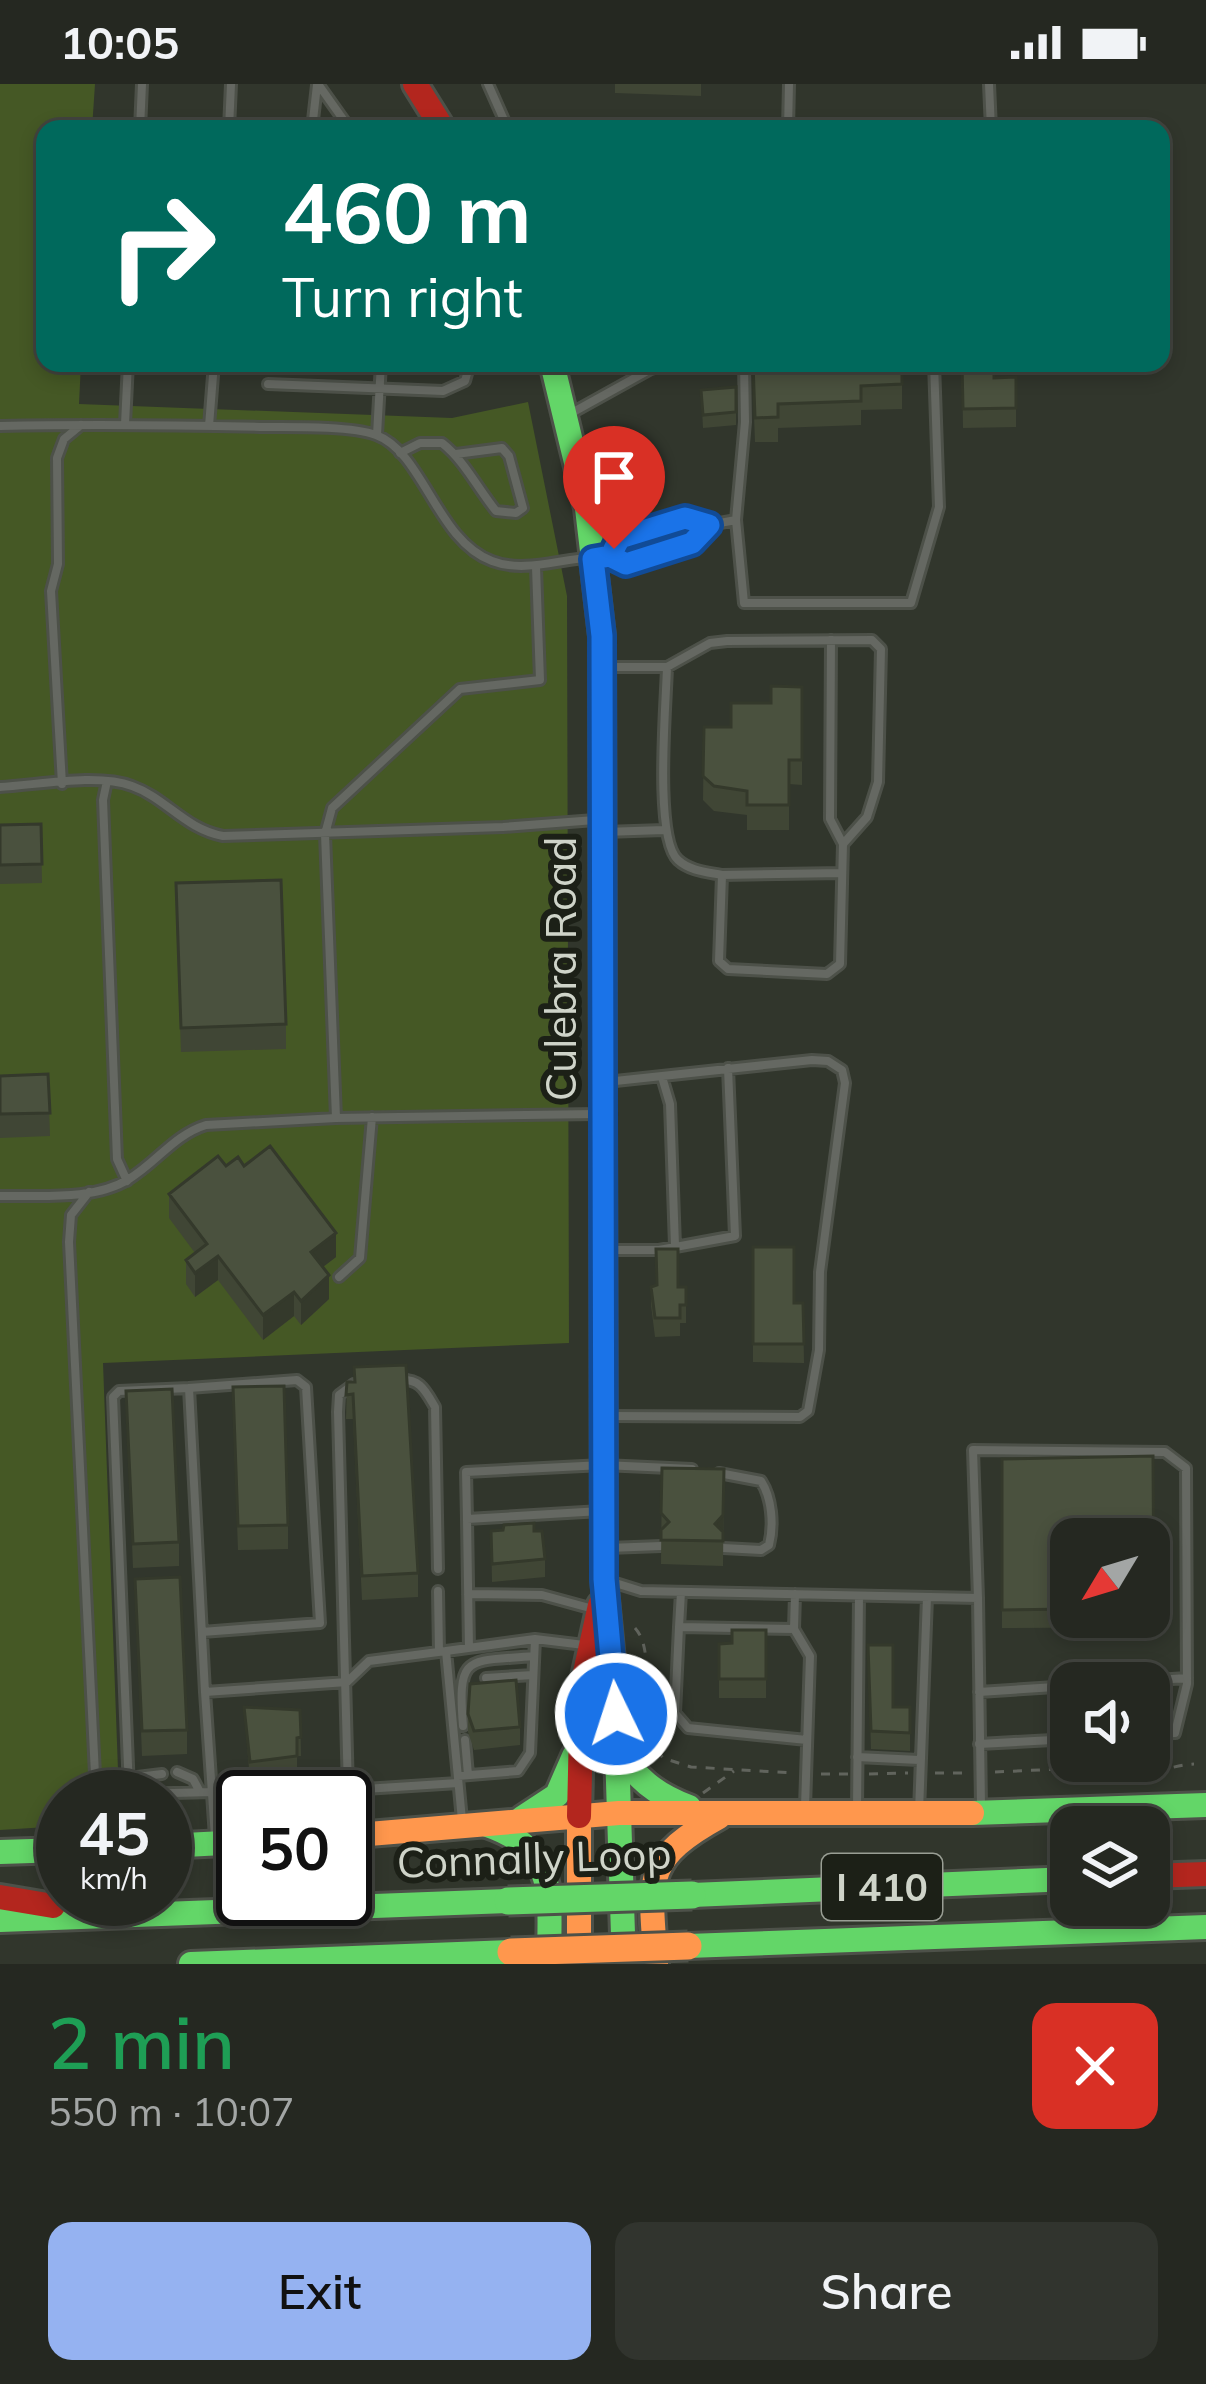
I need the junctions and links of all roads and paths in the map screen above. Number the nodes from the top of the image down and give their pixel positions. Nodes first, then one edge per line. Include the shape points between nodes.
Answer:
1 (142, 84) edge
2 (230, 84) edge
3 (318, 84) edge
4 (416, 84) edge
5 (488, 84) edge
6 (789, 84) edge
7 (989, 84) edge
8 (140, 120) edge
9 (229, 120) edge
10 (313, 120) edge
11 (344, 120) edge
12 (438, 120) edge
13 (504, 120) edge
14 (788, 120) edge
15 (991, 120) edge
16 (128, 372) edge
17 (213, 372) edge
18 (380, 372) edge
19 (468, 372) edge
20 (555, 372) edge
21 (639, 372) edge
22 (744, 372) edge
23 (934, 372) edge
24 (268, 384) dead end
25 (379, 388) junction
26 (567, 415) junction
27 (81, 424) junction
28 (125, 424) junction
29 (209, 426) junction
30 (0, 427) edge
31 (377, 435) junction
32 (400, 452) junction
33 (456, 454) junction
34 (736, 520) junction
35 (709, 525) junction
36 (602, 557) junction
37 (536, 567) junction
38 (831, 640) junction
39 (603, 667) junction
40 (667, 668) junction
41 (107, 781) junction
42 (62, 784) junction
43 (0, 787) edge
44 (603, 826) junction
45 (664, 830) junction
46 (325, 834) junction
47 (843, 844) junction
48 (842, 873) junction
49 (722, 875) junction
50 (728, 1067) junction
51 (662, 1077) junction
52 (603, 1083) junction
53 (603, 1114) junction
54 (336, 1118) junction
55 (372, 1118) junction
56 (127, 1181) junction
57 (90, 1191) junction
58 (0, 1196) edge
59 (675, 1246) junction
60 (603, 1250) junction
61 (339, 1277) dead end
62 (389, 1381) edge
63 (370, 1382) edge
64 (189, 1388) junction
65 (604, 1416) junction
66 (604, 1465) junction
67 (604, 1510) junction
68 (466, 1520) junction
69 (661, 1546) edge
70 (604, 1548) junction
71 (723, 1548) edge
72 (438, 1569) dead end
73 (604, 1579) junction
74 (438, 1591) dead end
75 (681, 1592) junction
76 (468, 1594) junction
77 (795, 1594) junction
78 (859, 1596) junction
79 (927, 1597) junction
80 (978, 1598) junction
81 (598, 1611) junction
82 (680, 1628) junction
83 (794, 1630) junction
84 (202, 1632) junction
85 (535, 1639) junction
86 (591, 1646) junction
87 (469, 1648) junction
88 (442, 1651) junction
89 (534, 1655) junction
90 (533, 1675) junction
91 (486, 1678) edge
92 (1187, 1678) junction
93 (1170, 1679) edge
94 (347, 1682) junction
95 (1050, 1687) edge
96 (206, 1692) junction
97 (979, 1692) junction
98 (579, 1724) junction
99 (463, 1726) edge
100 (1170, 1733) edge
101 (617, 1739) junction
102 (465, 1740) dead end
103 (1050, 1740) edge
104 (807, 1741) junction
105 (979, 1744) junction
106 (857, 1757) junction
107 (919, 1760) junction
108 (737, 1769) dead end
109 (95, 1770) edge
110 (129, 1770) edge
111 (349, 1770) edge
112 (461, 1778) junction
113 (192, 1779) edge
114 (372, 1788) edge
115 (192, 1792) edge
116 (200, 1792) junction
117 (212, 1792) junction
118 (701, 1794) dead end
119 (216, 1804) edge
120 (1206, 1805) edge
121 (619, 1813) junction
122 (727, 1814) junction
123 (982, 1814) junction
124 (805, 1815) junction
125 (857, 1815) junction
126 (920, 1815) junction
127 (579, 1816) junction
128 (486, 1824) junction
129 (372, 1834) edge
130 (36, 1851) edge
131 (0, 1852) edge
132 (1206, 1874) edge
133 (1170, 1875) edge
134 (1050, 1880) edge
135 (0, 1898) edge
136 (36, 1904) edge
137 (192, 1913) edge
138 (36, 1919) edge
139 (0, 1920) edge
140 (1206, 1927) edge
141 (191, 1964) edge
142 (549, 1964) edge
143 (579, 1964) edge
144 (624, 1964) edge
145 (656, 1964) edge

1 - 8 lane
2 - 9 lane
3 - 10 lane
3 - 11 lane
4 - 12 main road
5 - 13 lane
6 - 14 lane
7 - 15 lane
16 - 28 lane
17 - 29 lane
18 - 25 lane
19 - 25 lane via 443,391
20 - 26 main road, Culebra Road
21 - 26 lane
22 - 34 lane
23 - 34 lane via 939,507 911,603 744,603
24 - 25 lane
25 - 31 lane
26 - 36 main road, Culebra Road
27 - 28 lane
27 - 30 lane
27 - 42 lane via 57,458 51,591
28 - 29 lane
29 - 31 lane
31 - 32 lane
32 - 33 lane via 431,441
32 - 37 lane via 459,539 492,561
33 - 33 lane via 496,511 523,508 502,448
34 - 35 lane
35 - 36 lane via 692,543 626,564
35 - 36 lane via 685,518 620,538
36 - 37 lane
36 - 39 main road, Culebra Road
37 - 46 lane via 540,680 460,689 332,808
38 - 40 lane via 710,643
38 - 47 lane via 830,819
38 - 47 lane via 872,640 881,649 878,782 867,817
39 - 40 lane
39 - 44 main road, Culebra Road
40 - 45 lane
41 - 42 lane
41 - 46 lane via 145,792 205,832
41 - 56 lane via 117,1159
42 - 43 lane
44 - 45 lane
44 - 46 lane
44 - 52 main road, Culebra Road
45 - 49 lane via 680,862
46 - 54 lane
47 - 48 lane
48 - 49 lane
48 - 49 lane via 840,964 827,974 728,969 719,961
50 - 51 lane
50 - 59 lane via 735,1236
50 - 65 lane via 812,1060 842,1070 812,1404 800,1417
51 - 52 lane
51 - 59 lane
52 - 53 main road, Culebra Road
53 - 55 lane
53 - 60 main road, Culebra Road
54 - 55 lane
54 - 56 lane via 206,1125
55 - 61 lane via 360,1258
56 - 57 lane
57 - 58 lane
57 - 109 lane via 70,1215 69,1242
59 - 60 lane
60 - 65 main road, Culebra Road
62 - 72 lane via 423,1385 435,1406
63 - 94 lane via 350,1384 338,1412
64 - 84 lane
64 - 84 lane via 297,1380 306,1387 320,1623
64 - 110 lane via 113,1397
65 - 66 main road, Culebra Road
66 - 67 main road, Culebra Road
66 - 68 lane via 466,1472
66 - 71 lane via 761,1481 769,1493 769,1545
67 - 68 lane
67 - 70 main road, Culebra Road
68 - 76 lane
69 - 70 lane
70 - 73 main road, Culebra Road
73 - 75 lane via 641,1592
73 - 81 main road, Culebra Road
73 - 101 main road, Culebra Road
74 - 88 lane
75 - 77 lane
75 - 82 lane
76 - 81 lane via 542,1595
76 - 87 lane
77 - 78 lane
77 - 83 lane
78 - 79 lane
78 - 106 lane
79 - 80 lane
79 - 107 lane
80 - 92 lane via 973,1450 1165,1452 1186,1468
80 - 97 lane
81 - 86 main road, Culebra Road
82 - 83 lane
82 - 104 lane via 679,1721
83 - 104 lane via 810,1656
84 - 96 lane
85 - 86 lane
85 - 87 lane
85 - 89 lane
86 - 98 main road, Culebra Road
87 - 88 lane
88 - 94 lane via 369,1661
88 - 112 lane
89 - 90 lane
89 - 99 lane via 467,1666
90 - 91 lane
90 - 112 lane via 525,1763 518,1772
92 - 93 lane
92 - 100 lane
94 - 96 lane
94 - 111 lane
95 - 97 lane
96 - 117 lane
97 - 105 lane
98 - 127 main road, Culebra Road
98 - 128 main road via 561,1790 534,1813
101 - 121 main road, Culebra Road
101 - 122 main road via 630,1769 656,1792
102 - 112 lane
103 - 105 lane
104 - 124 lane
105 - 123 lane
106 - 107 lane
106 - 125 lane
107 - 126 lane
108 - 118 path
112 - 114 lane
112 - 128 lane
113 - 116 lane
115 - 116 lane
116 - 117 lane
117 - 119 lane
120 - 123 main road
121 - 122 main road
121 - 127 main road
121 - 144 main road, Culebra Road
122 - 124 main road
122 - 145 main road via 679,1838 657,1863
123 - 126 main road
124 - 125 main road
125 - 126 main road
127 - 128 main road
127 - 143 main road, Culebra Road
128 - 129 main road
128 - 142 main road via 542,1859
130 - 131 main road
132 - 133 main road
134 - 137 main road, Connally Loop / I 410, bridge
135 - 136 main road
138 - 139 main road, Connally Loop / I 410
140 - 141 main road, I 410, bridge

